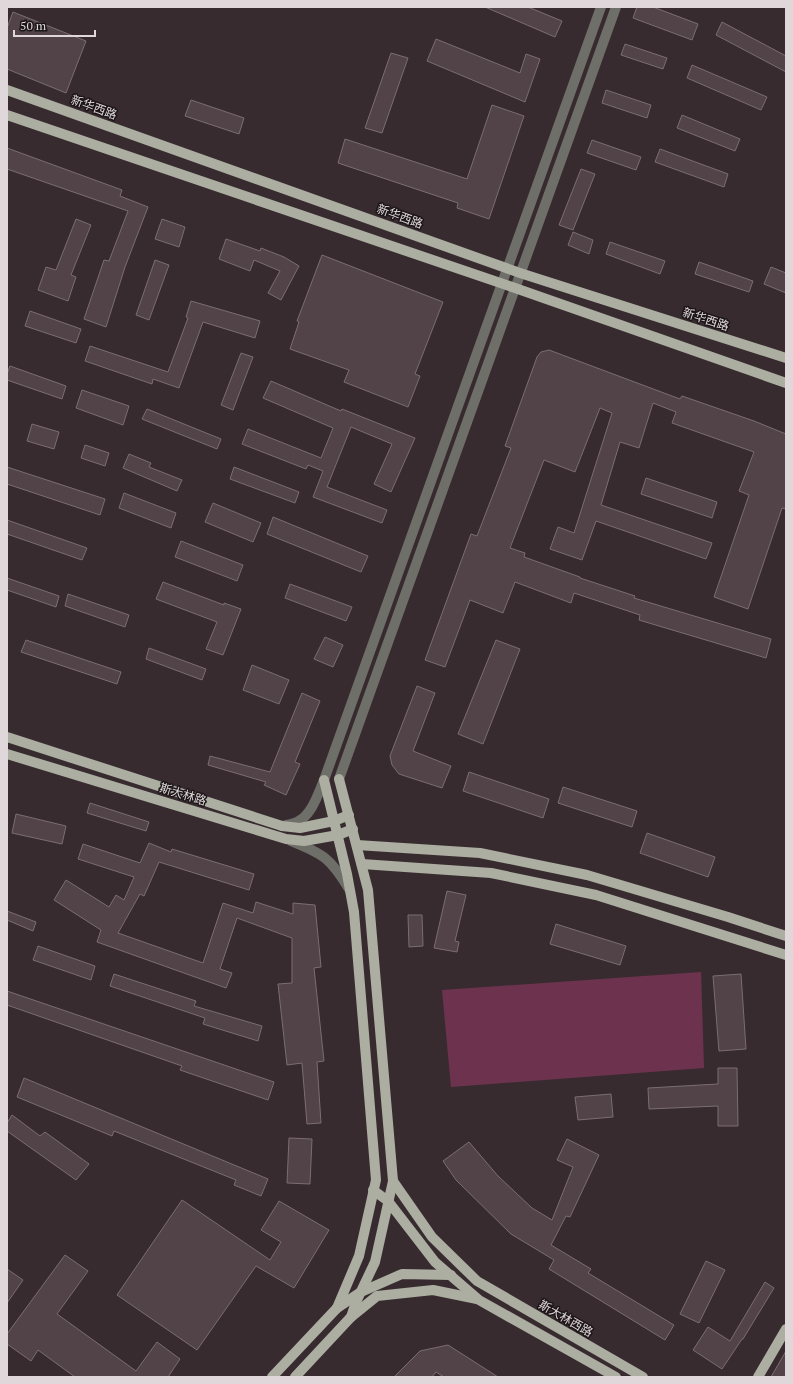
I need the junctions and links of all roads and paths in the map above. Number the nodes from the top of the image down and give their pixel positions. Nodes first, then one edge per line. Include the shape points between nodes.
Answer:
1 (602, 7) edge
2 (616, 7) edge
3 (7, 90) edge
4 (7, 115) edge
5 (508, 268) junction
6 (520, 273) junction
7 (502, 283) junction
8 (515, 288) junction
9 (786, 358) edge
10 (786, 382) edge
11 (7, 737) edge
12 (7, 754) edge
13 (339, 779) joint
14 (324, 780) junction
15 (349, 815) junction
16 (334, 821) junction
17 (282, 826) junction
18 (353, 829) junction
19 (338, 835) junction
20 (286, 839) junction
21 (357, 845) junction
22 (362, 864) junction
23 (351, 892) junction
24 (786, 936) edge
25 (786, 955) edge
26 (393, 1182) junction
27 (373, 1190) junction
28 (388, 1201) junction
29 (449, 1274) junction
30 (477, 1281) junction
31 (361, 1292) junction
32 (479, 1300) junction
33 (337, 1308) junction
34 (351, 1317) junction
35 (786, 1330) edge
36 (272, 1377) edge
37 (295, 1377) edge
38 (616, 1377) edge
39 (643, 1377) edge
40 (758, 1377) edge

1 - 5 street
2 - 6 street
3 - 5 main road, 新华西路
4 - 7 main road
5 - 6 main road, 新华西路
5 - 7 street
6 - 8 street
6 - 9 main road, 新华西路
7 - 8 main road
7 - 14 street
8 - 10 main road
8 - 13 street
11 - 17 main road, 斯大林路
12 - 20 main road, 斯大林路
13 - 15 main road
14 - 16 main road
14 - 17 street via 315,802 306,815 298,822
15 - 16 main road, 斯大林路
15 - 18 main road
16 - 17 main road, 斯大林路 via 300,828
16 - 19 main road
18 - 19 main road, 斯大林路
18 - 21 main road
19 - 20 main road, 斯大林路 via 304,841
19 - 23 main road
20 - 23 street via 327,858 338,870
21 - 22 main road
21 - 24 main road via 480,853 587,874
22 - 25 main road via 491,873 596,895
22 - 26 main road via 370,905
23 - 27 main road via 376,1180
26 - 28 main road
26 - 30 main road via 432,1237
27 - 28 main road
27 - 33 main road via 358,1256
28 - 29 main road via 434,1262
28 - 31 main road via 375,1262
29 - 30 main road
29 - 31 main road via 402,1274
29 - 32 main road
30 - 39 main road, 斯大林西路
31 - 33 main road
31 - 34 main road
32 - 34 main road via 433,1290 378,1296
32 - 38 main road
33 - 36 main road
34 - 37 main road
35 - 40 main road

